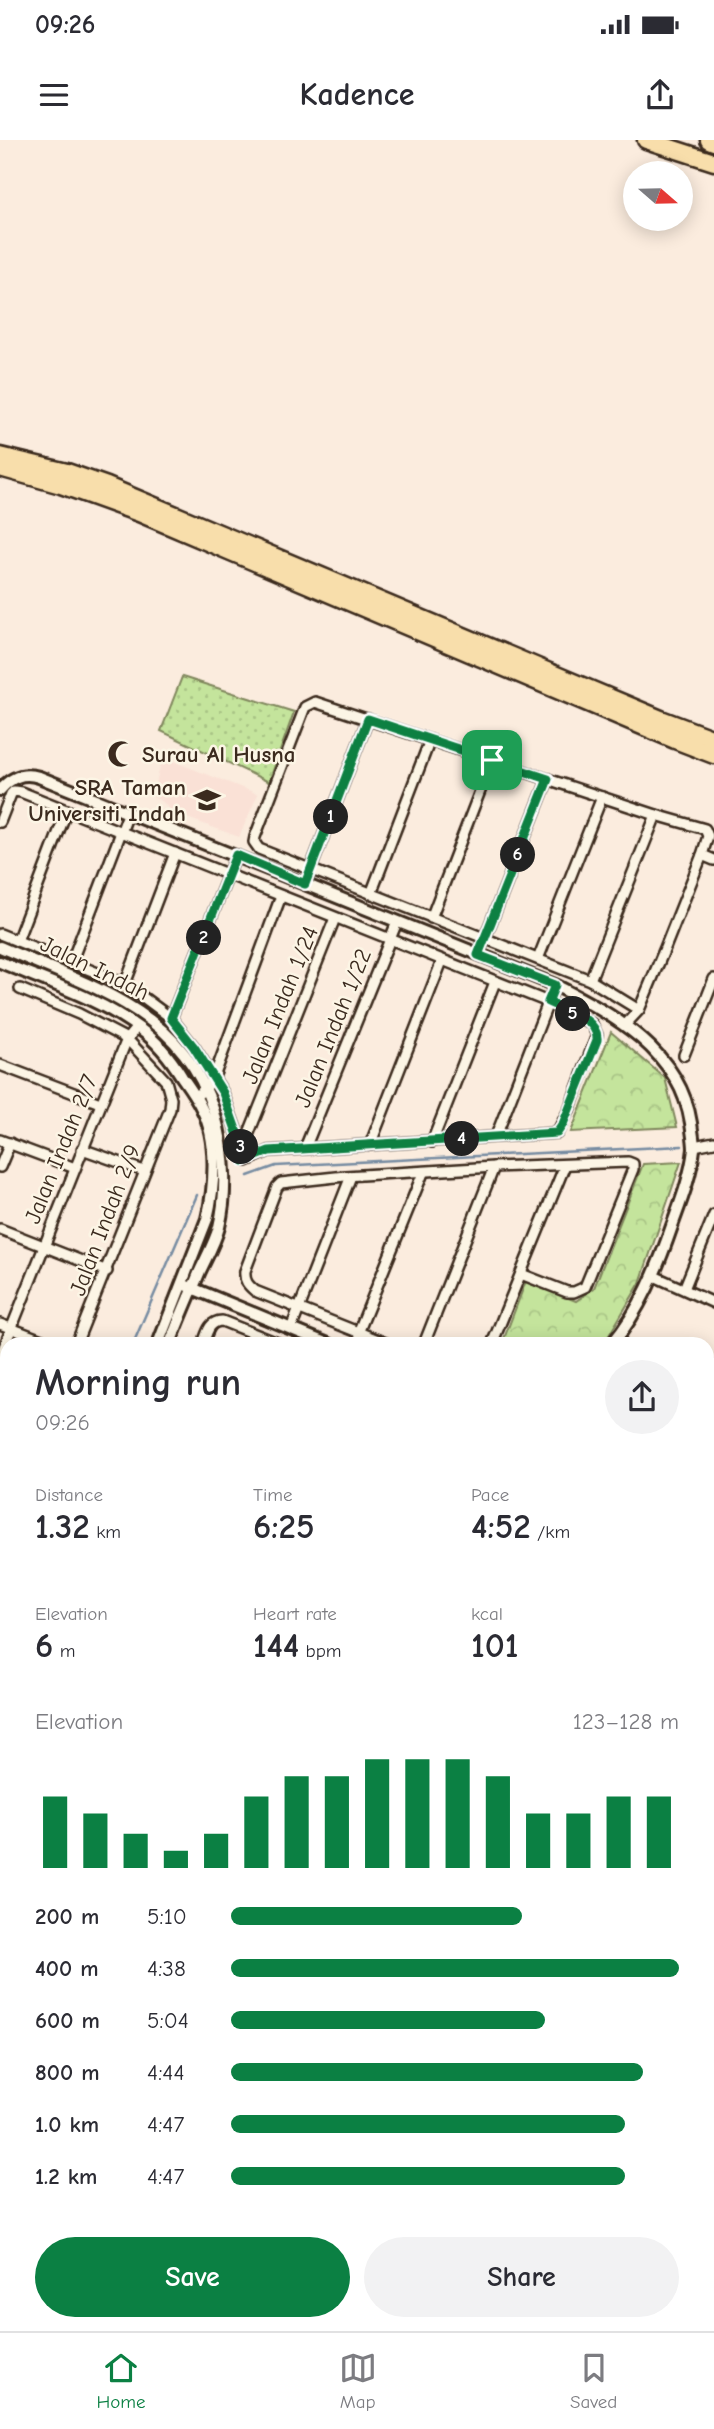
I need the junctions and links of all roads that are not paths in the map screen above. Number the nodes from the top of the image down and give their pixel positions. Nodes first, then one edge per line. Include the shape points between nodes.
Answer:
1 (646, 140) edge
2 (714, 162) edge
3 (0, 456) edge
4 (0, 468) edge
5 (368, 719) junction
6 (714, 738) edge
7 (430, 740) junction
8 (714, 755) edge
9 (492, 760) junction
10 (548, 779) junction
11 (0, 790) edge
12 (602, 797) junction
13 (67, 810) junction
14 (128, 814) junction
15 (656, 815) junction
16 (0, 822) edge
17 (121, 831) junction
18 (175, 853) junction
19 (236, 855) junction
20 (702, 855) junction
21 (714, 860) edge
22 (310, 870) junction
23 (229, 874) junction
24 (305, 884) junction
25 (371, 894) junction
26 (281, 895) junction
27 (335, 918) junction
28 (431, 918) junction
29 (397, 922) junction
30 (0, 934) edge
31 (484, 939) junction
32 (390, 940) junction
33 (17, 941) junction
34 (3, 948) edge
35 (478, 955) junction
36 (538, 959) junction
37 (442, 961) junction
38 (2, 963) edge
39 (71, 963) junction
40 (0, 976) edge
41 (714, 979) edge
42 (590, 980) junction
43 (495, 982) junction
44 (125, 984) junction
45 (555, 985) junction
46 (19, 989) dead end
47 (548, 1002) junction
48 (639, 1010) junction
49 (171, 1018) junction
50 (626, 1024) junction
51 (137, 1027) junction
52 (127, 1039) junction
53 (684, 1055) dead end
54 (0, 1065) edge
55 (214, 1077) junction
56 (206, 1088) junction
57 (195, 1097) junction
58 (100, 1103) junction
59 (496, 1136) junction
60 (0, 1140) edge
61 (240, 1141) junction
62 (432, 1142) junction
63 (714, 1142) edge
64 (10, 1143) junction
65 (370, 1144) junction
66 (694, 1146) junction
67 (305, 1148) junction
68 (82, 1149) junction
69 (565, 1164) junction
70 (0, 1167) edge
71 (494, 1167) junction
72 (75, 1168) junction
73 (144, 1171) junction
74 (423, 1173) junction
75 (351, 1176) junction
76 (714, 1215) edge
77 (0, 1229) edge
78 (43, 1246) junction
79 (107, 1270) junction
80 (521, 1274) junction
81 (654, 1276) junction
82 (181, 1284) junction
83 (193, 1288) junction
84 (684, 1289) junction
85 (714, 1303) edge
86 (299, 1310) junction
87 (0, 1324) edge
88 (12, 1328) junction
89 (291, 1329) junction
90 (358, 1333) junction
91 (8, 1337) edge
92 (34, 1337) edge
93 (79, 1337) edge
94 (161, 1337) edge
95 (173, 1337) edge
96 (206, 1337) edge
97 (261, 1337) edge
98 (311, 1337) edge
99 (369, 1337) edge
100 (427, 1337) edge
101 (495, 1337) edge
102 (616, 1337) edge

1 - 2 highway
3 - 6 highway via 120,491
4 - 8 highway via 139,513
5 - 7 street
5 - 22 street
5 - 22 street via 315,702 305,707 254,842 259,849
7 - 9 street
7 - 25 street
9 - 10 street
9 - 28 street
10 - 12 street
10 - 31 street
11 - 14 street via 20,775 30,774
12 - 15 street
12 - 36 street
13 - 16 street via 17,791 12,792
13 - 17 street
13 - 33 street
14 - 17 street
14 - 19 street
15 - 20 street via 705,829 708,835
15 - 42 street
17 - 18 street
17 - 39 street
18 - 23 street
18 - 44 street
19 - 23 street
19 - 24 street
20 - 21 street
20 - 48 street
22 - 24 street
22 - 25 street
23 - 26 street
23 - 49 street
24 - 29 street
25 - 28 street
26 - 27 street
26 - 55 street
27 - 32 street
27 - 61 street, Jalan Indah 1/24 via 252,1127 246,1140
28 - 31 street
29 - 32 street, Jalan Indah 1/22
29 - 35 street
30 - 33 street
31 - 35 street
31 - 36 street
32 - 37 street
32 - 67 street, Jalan Indah 1/22
33 - 39 street
34 - 38 street
34 - 56 street, Jalan Indah via 88,984 163,1028
35 - 45 street
36 - 42 street
37 - 43 street
37 - 65 street
38 - 40 street
38 - 51 street, Jalan Indah via 72,992
39 - 44 street
41 - 53 street
42 - 48 street
43 - 47 street
43 - 62 street
44 - 49 street
45 - 47 street
45 - 50 street
46 - 52 street
47 - 59 street
47 - 59 street via 592,1024 597,1040 557,1133
48 - 50 street
49 - 55 street
50 - 66 street via 672,1071 689,1112
51 - 52 street, Jalan Indah 2/7
51 - 57 street, Jalan Indah via 172,1061
52 - 58 street, Jalan Indah 2/7
52 - 73 street, Jalan Indah 2/9 via 166,1081 172,1099
54 - 58 street
55 - 56 street
55 - 61 street
56 - 57 street
56 - 83 street, Jalan Indah via 221,1140 223,1199 218,1230
57 - 82 street, Jalan Indah via 209,1127 211,1202
58 - 68 street, Jalan Indah 2/7
59 - 62 street
60 - 64 street
61 - 67 street via 247,1161 269,1151
62 - 65 street
63 - 66 street
64 - 70 street
64 - 72 street
65 - 67 street
66 - 81 street via 684,1194
68 - 72 street, Jalan Indah 2/7
68 - 73 street
69 - 71 street
69 - 80 street
69 - 80 street via 628,1162 633,1169 585,1287 567,1292
71 - 74 street
71 - 100 street
72 - 78 street, Jalan Indah 2/7
73 - 79 street, Jalan Indah 2/9
74 - 75 street
74 - 90 street
75 - 86 street
75 - 86 street via 290,1180 277,1187 244,1279 255,1291
76 - 84 street
77 - 78 street
78 - 79 street
78 - 88 street, Jalan Indah 2/7
79 - 93 street, Jalan Indah 2/9
80 - 101 street
81 - 84 street
81 - 102 street
82 - 83 street
82 - 94 street, Jalan Indah
83 - 89 street
83 - 95 street, Jalan Indah
84 - 85 street
86 - 89 street
86 - 90 street
87 - 88 street
88 - 91 street, Jalan Indah 2/7
88 - 92 street
89 - 98 street
90 - 99 street
96 - 97 street via 216,1321

